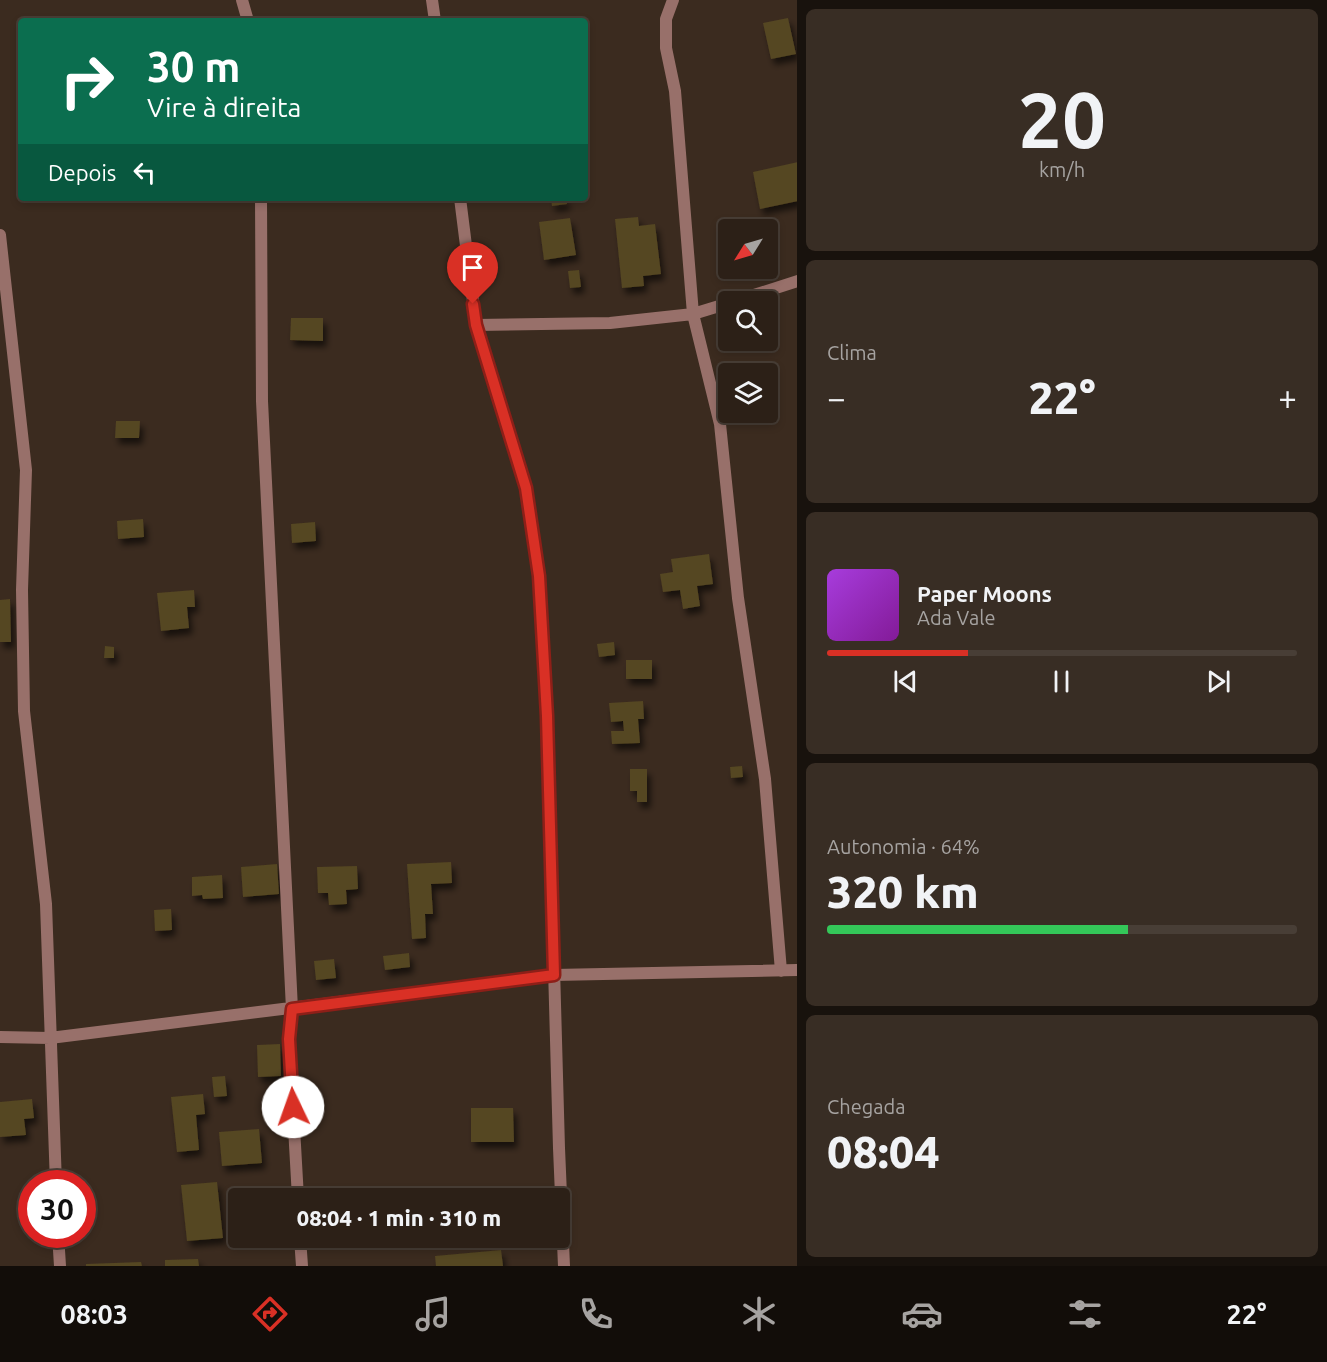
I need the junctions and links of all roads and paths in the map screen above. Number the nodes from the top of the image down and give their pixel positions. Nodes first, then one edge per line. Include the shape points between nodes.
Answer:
1 (242, 0) edge
2 (432, 0) edge
3 (673, 0) edge
4 (247, 18) edge
5 (435, 18) edge
6 (261, 201) edge
7 (460, 201) edge
8 (0, 235) edge
9 (797, 281) edge
10 (766, 291) edge
11 (718, 306) edge
12 (693, 314) junction
13 (476, 325) junction
14 (797, 970) edge
15 (781, 971) junction
16 (554, 975) junction
17 (292, 1009) junction
18 (0, 1037) edge
19 (50, 1038) junction
20 (55, 1170) edge
21 (297, 1188) edge
22 (59, 1248) edge
23 (301, 1248) edge
24 (60, 1266) edge
25 (302, 1266) edge
26 (564, 1266) edge

1 - 4 street
2 - 5 street
3 - 12 street via 666,19 666,48 675,91
6 - 17 street via 261,401
7 - 13 street
8 - 19 street via 26,470 22,590 24,711 46,904
9 - 10 street
11 - 12 street
12 - 13 street via 610,323
12 - 15 street via 720,424 738,598 765,779
13 - 16 street via 526,488 539,576
14 - 15 street
15 - 16 street
16 - 17 street
16 - 26 street
17 - 19 street
17 - 21 street via 289,1039
18 - 19 street
19 - 20 street
22 - 24 street
23 - 25 street

